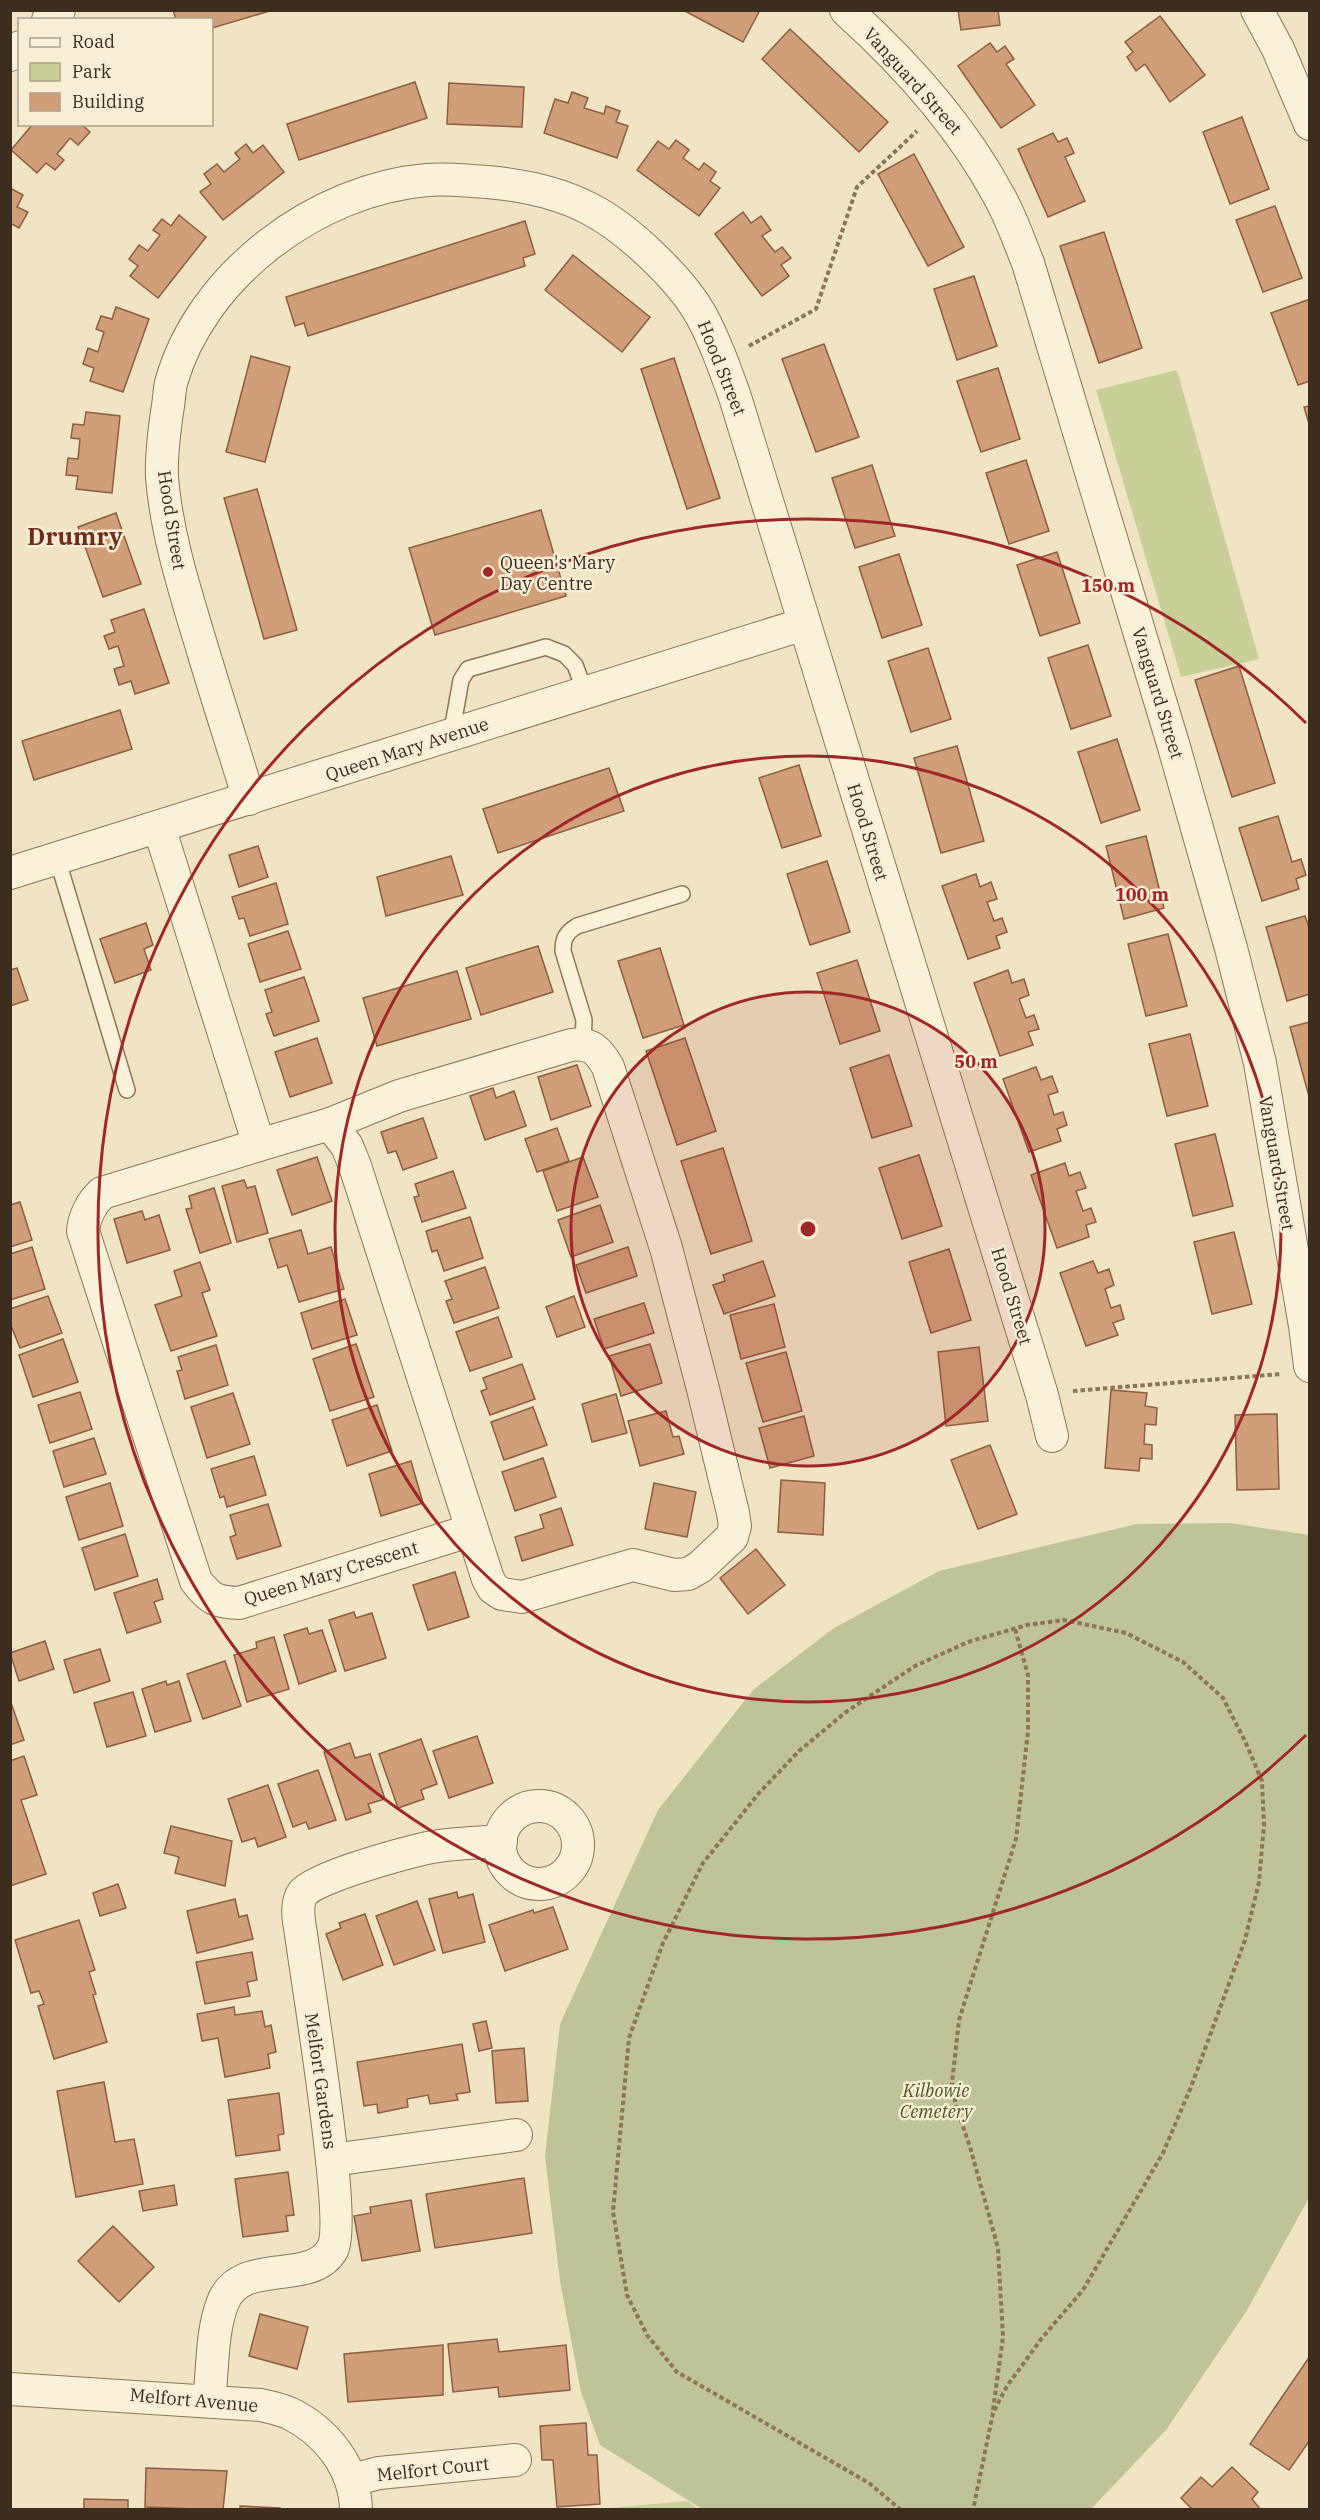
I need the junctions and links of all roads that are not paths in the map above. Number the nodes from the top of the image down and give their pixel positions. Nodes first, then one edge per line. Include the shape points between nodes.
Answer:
1 (846, 10) edge
2 (1257, 10) edge
3 (875, 21) edge
4 (1310, 124) edge
5 (804, 624) junction
6 (585, 692) junction
7 (451, 736) junction
8 (249, 799) junction
9 (159, 827) junction
10 (57, 858) junction
11 (10, 873) edge
12 (682, 894) dead end
13 (583, 1043) junction
14 (127, 1090) dead end
15 (330, 1124) junction
16 (259, 1145) junction
17 (1298, 1370) edge
18 (1052, 1436) dead end
19 (472, 1530) junction
20 (501, 1841) dead end
21 (516, 2135) dead end
22 (332, 2160) junction
23 (10, 2389) edge
24 (209, 2401) junction
25 (514, 2460) dead end
26 (354, 2495) edge

1 - 3 street, Vanguard Street
2 - 4 street
3 - 17 street, Vanguard Street via 971,148 1000,198 1028,263 1174,747 1260,1063 1305,1326
5 - 6 street, Queen Mary Avenue
5 - 8 street, Hood Street via 722,360 700,313 638,242 591,209 552,193 467,181 428,180 388,186 298,223 254,254 221,288 192,331 171,383 162,476 173,546
5 - 18 street, Hood Street
6 - 7 street, Queen Mary Avenue
6 - 7 lane via 575,665 564,654 546,647 468,669 461,680
7 - 8 street, Queen Mary Avenue
8 - 9 street, Queen Mary Avenue
9 - 10 street, Queen Mary Avenue
9 - 16 street
10 - 11 street, Queen Mary Avenue
10 - 14 lane
12 - 13 lane via 568,931 563,951 584,1020
13 - 15 street, Queen Mary Crescent via 399,1096
13 - 19 street via 600,1053 608,1068 666,1248 735,1526 732,1537 688,1574 674,1575 633,1565 522,1597 502,1594 493,1588
15 - 16 street, Queen Mary Crescent
15 - 19 street via 347,1146 355,1166
16 - 19 street, Queen Mary Crescent via 102,1192 84,1222 83,1231 196,1581 219,1602 239,1602
20 - 22 street, Melfort Gardens via 428,1848 332,1876 302,1894 298,1908
21 - 22 street
22 - 24 street, Melfort Gardens via 337,2234 334,2248 317,2264 259,2275 232,2288 223,2301 217,2329
23 - 24 street, Melfort Avenue
24 - 26 street, Melfort Avenue via 261,2404 288,2412 330,2444 344,2464
25 - 26 street, Melfort Court via 379,2474

